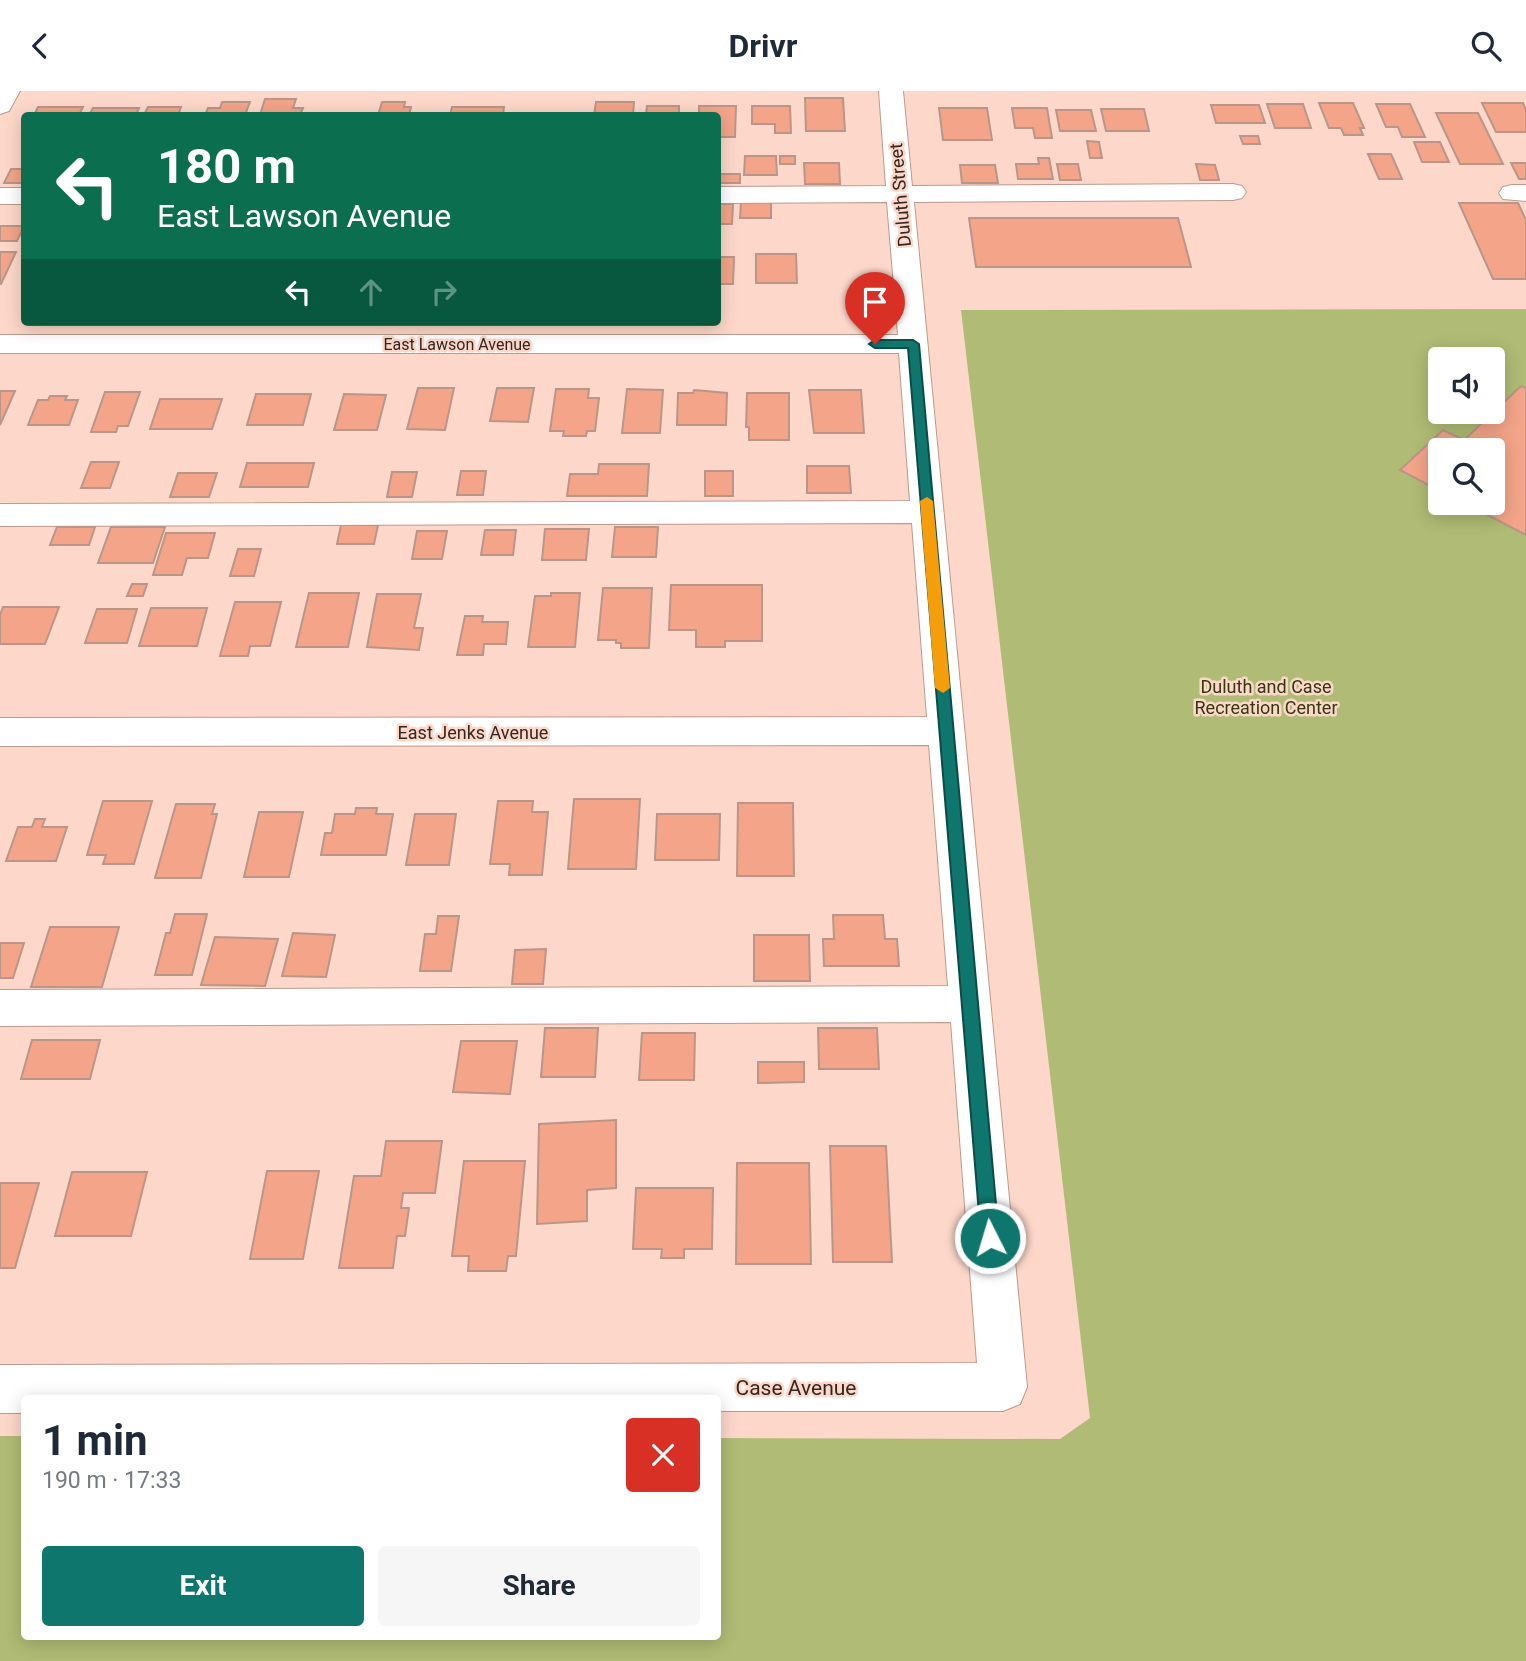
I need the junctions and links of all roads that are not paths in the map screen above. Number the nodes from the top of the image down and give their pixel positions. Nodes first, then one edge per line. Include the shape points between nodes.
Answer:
1 (8, 91) edge
2 (891, 91) edge
3 (0, 106) edge
4 (1233, 192) dead end
5 (900, 194) junction
6 (721, 195) edge
7 (0, 196) edge
8 (21, 196) edge
9 (0, 344) edge
10 (913, 344) junction
11 (927, 512) junction
12 (0, 515) edge
13 (946, 731) junction
14 (0, 732) edge
15 (970, 1004) junction
16 (0, 1009) edge
17 (1003, 1387) joint
18 (0, 1389) edge

1 - 3 street
2 - 5 street, Duluth Street
4 - 5 street
5 - 6 street
5 - 10 street, Duluth Street
7 - 8 street
9 - 10 street, East Lawson Avenue
10 - 11 street, Duluth Street
11 - 12 street
11 - 13 street, Duluth Street
13 - 14 street, East Jenks Avenue
13 - 15 street, Duluth Street
15 - 16 street
15 - 17 street, Duluth Street
17 - 18 street, Case Avenue

